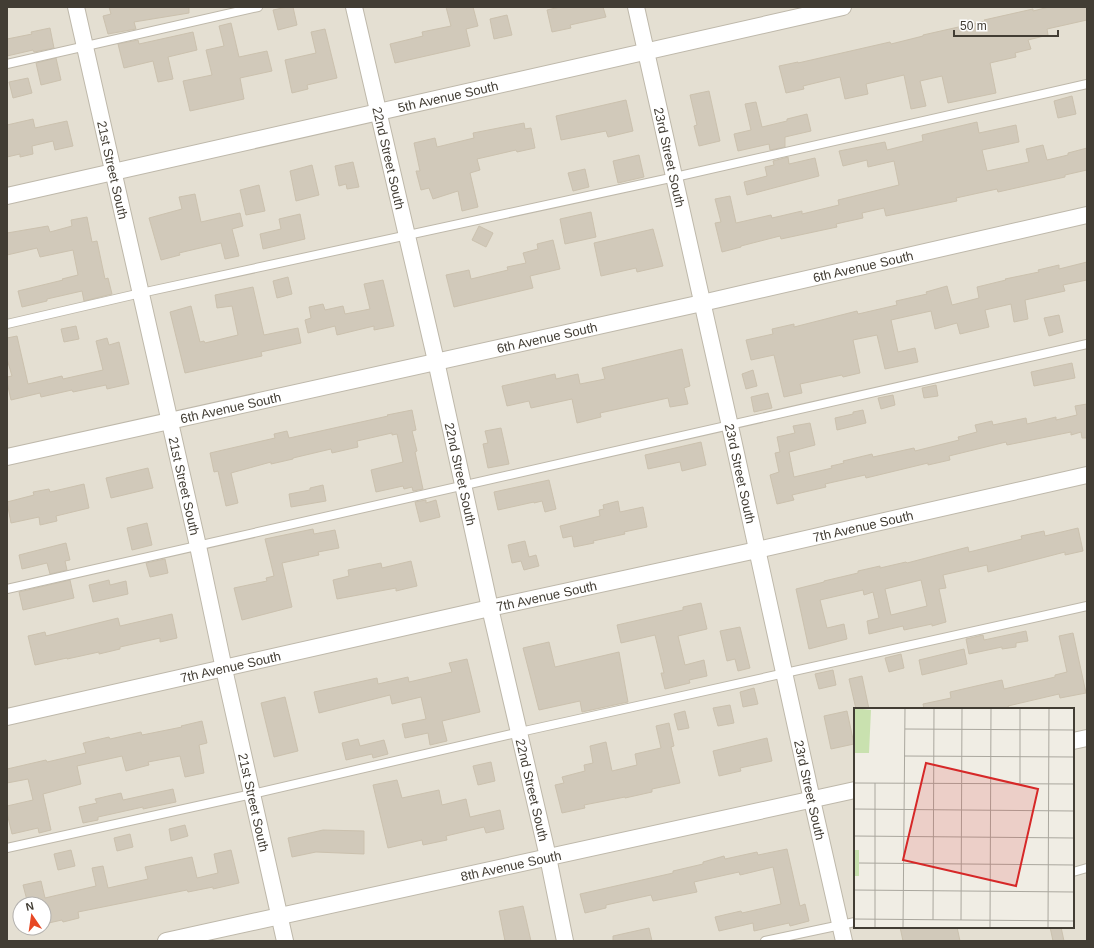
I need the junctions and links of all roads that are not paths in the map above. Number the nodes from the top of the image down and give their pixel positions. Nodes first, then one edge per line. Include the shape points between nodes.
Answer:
1 (76, 7) edge
2 (258, 7) edge
3 (354, 7) edge
4 (636, 7) edge
5 (843, 7) edge
6 (84, 46) junction
7 (647, 50) junction
8 (7, 64) edge
9 (1087, 84) edge
10 (379, 113) junction
11 (113, 172) junction
12 (675, 177) junction
13 (7, 196) edge
14 (1087, 215) edge
15 (407, 235) junction
16 (141, 293) junction
17 (702, 303) junction
18 (7, 324) edge
19 (1087, 344) edge
20 (436, 361) junction
21 (169, 420) junction
22 (730, 426) junction
23 (7, 457) edge
24 (1087, 475) edge
25 (463, 486) junction
26 (198, 546) junction
27 (758, 550) junction
28 (7, 589) edge
29 (1087, 606) edge
30 (490, 608) junction
31 (224, 669) junction
32 (784, 673) junction
33 (7, 717) edge
34 (520, 732) junction
35 (1087, 738) edge
36 (1074, 741) edge
37 (854, 790) edge
38 (252, 794) junction
39 (812, 800) junction
40 (7, 848) edge
41 (548, 857) junction
42 (1087, 868) edge
43 (1074, 872) edge
44 (279, 915) junction
45 (848, 923) edge
46 (166, 941) edge
47 (285, 941) edge
48 (565, 941) edge
49 (765, 941) edge
50 (844, 941) edge

1 - 6 street, 21st Street South
2 - 6 lane
3 - 10 street, 22nd Street South
4 - 7 street, 23rd Street South
5 - 7 street, 5th Avenue South
6 - 8 lane
6 - 11 street, 21st Street South
7 - 10 street, 5th Avenue South
7 - 12 street, 23rd Street South
9 - 12 lane
10 - 11 street, 5th Avenue South
10 - 15 street, 22nd Street South
11 - 13 street, 5th Avenue South
11 - 16 street, 21st Street South
12 - 15 lane
12 - 17 street, 23rd Street South
14 - 17 street, 6th Avenue South
15 - 16 lane
15 - 20 street, 22nd Street South
16 - 18 lane
16 - 21 street, 21st Street South
17 - 20 street, 6th Avenue South
17 - 22 street, 23rd Street South
19 - 22 lane
20 - 21 street, 6th Avenue South
20 - 25 street, 22nd Street South
21 - 23 street, 6th Avenue South
21 - 26 street, 21st Street South
22 - 25 lane
22 - 27 street, 23rd Street South
24 - 27 street, 7th Avenue South
25 - 26 lane
25 - 30 street, 22nd Street South
26 - 28 lane
26 - 31 street, 21st Street South
27 - 30 street, 7th Avenue South
27 - 32 street, 23rd Street South
29 - 32 lane
30 - 31 street, 7th Avenue South
30 - 34 street, 22nd Street South
31 - 33 street, 7th Avenue South
31 - 38 street, 21st Street South
32 - 34 lane
32 - 39 street, 23rd Street South
34 - 38 lane
34 - 41 street, 22nd Street South
35 - 36 street
37 - 39 street, 8th Avenue South
38 - 40 lane
38 - 44 street, 21st Street South
39 - 41 street, 8th Avenue South
39 - 45 street, 23rd Street South
41 - 44 street, 8th Avenue South
41 - 48 street, 22nd Street South
42 - 43 lane
44 - 46 street, 8th Avenue South
44 - 47 street, 21st Street South
45 - 49 lane
45 - 50 street, 23rd Street South

